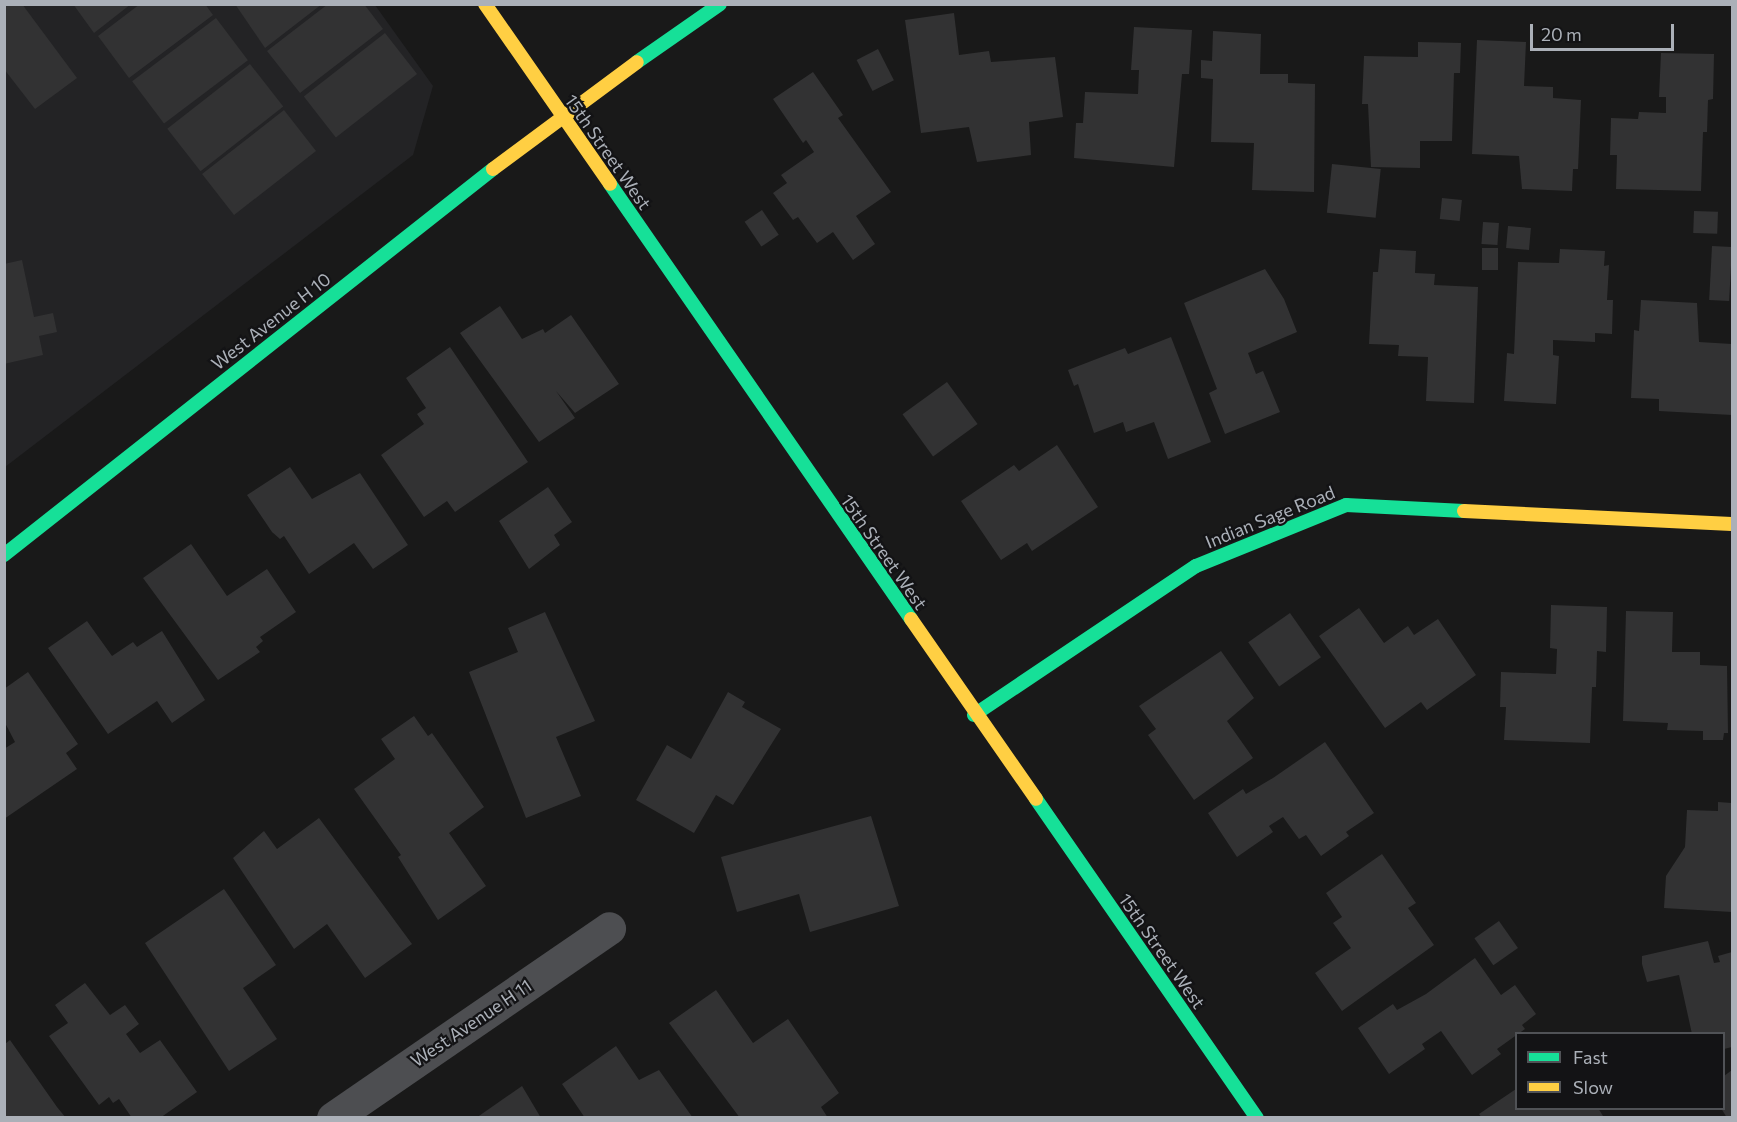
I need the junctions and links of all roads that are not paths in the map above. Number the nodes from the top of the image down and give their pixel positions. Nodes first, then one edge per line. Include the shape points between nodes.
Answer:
1 (485, 4) edge
2 (720, 4) edge
3 (561, 115) junction
4 (1732, 524) edge
5 (4, 555) edge
6 (974, 715) junction
7 (609, 928) dead end
8 (333, 1118) edge
9 (1257, 1118) edge

1 - 3 street, 15th Street West
2 - 3 street, West Avenue H 10
3 - 5 street, West Avenue H 10
3 - 6 street, 15th Street West
4 - 6 street, Indian Sage Road via 1346,505 1196,566
6 - 9 street, 15th Street West
7 - 8 street, West Avenue H 11

